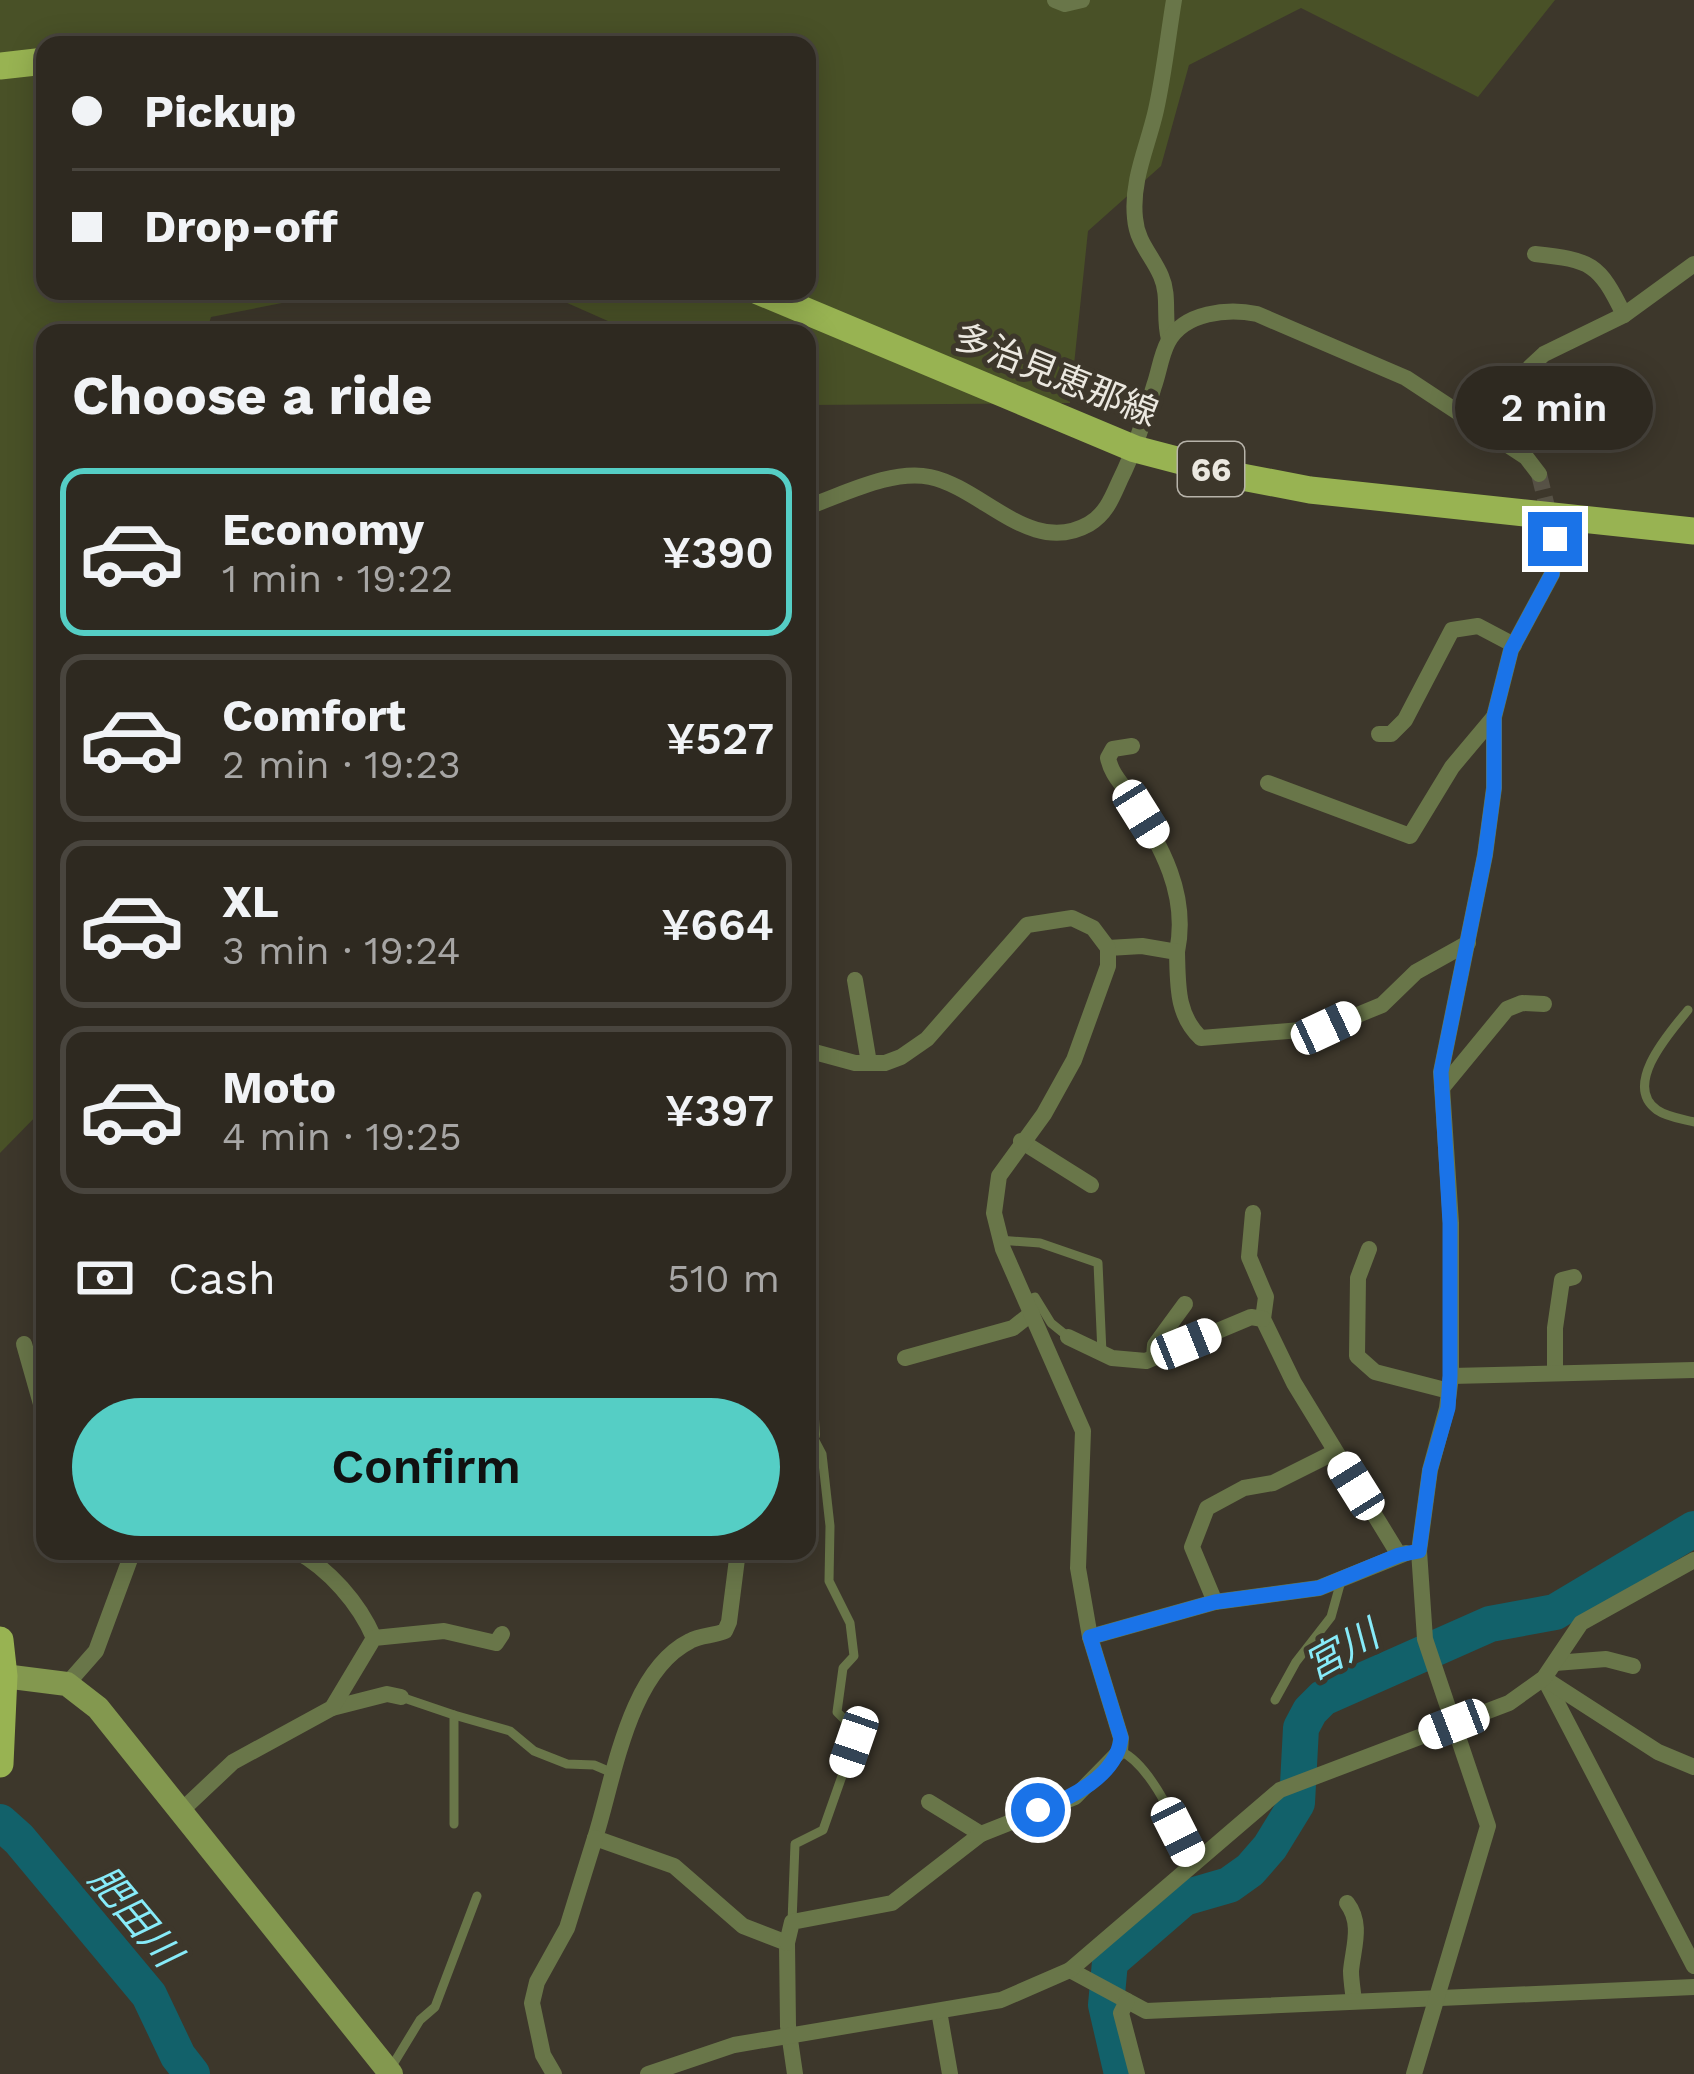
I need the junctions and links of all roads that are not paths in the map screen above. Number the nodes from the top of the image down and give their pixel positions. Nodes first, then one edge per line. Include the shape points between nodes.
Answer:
1 (1055, 0) edge
2 (1082, 0) edge
3 (1174, 0) edge
4 (36, 63) edge
5 (0, 66) edge
6 (1535, 254) dead end
7 (1694, 264) edge
8 (779, 300) edge
9 (1624, 315) junction
10 (1169, 339) junction
11 (1135, 449) junction
12 (1515, 449) junction
13 (1538, 474) tunnel mouth
14 (816, 505) edge
15 (1694, 531) edge
16 (1555, 539) tunnel mouth
17 (1514, 645) junction
18 (1494, 717) junction
19 (1379, 734) dead end
20 (1132, 746) dead end
21 (1268, 783) dead end
22 (1468, 943) junction
23 (1108, 948) junction
24 (1177, 952) junction
25 (855, 980) dead end
26 (1544, 1004) dead end
27 (1688, 1010) dead end
28 (816, 1053) edge
29 (868, 1063) junction
30 (1442, 1088) junction
31 (1694, 1122) edge
32 (1022, 1141) junction
33 (1091, 1185) dead end
34 (1253, 1213) dead end
35 (999, 1240) junction
36 (1369, 1249) dead end
37 (1574, 1277) dead end
38 (1185, 1304) dead end
39 (1029, 1307) junction
40 (1264, 1319) junction
41 (1068, 1336) joint
42 (24, 1344) dead end
43 (1102, 1353) junction
44 (1154, 1357) junction
45 (905, 1358) dead end
46 (1694, 1370) edge
47 (1556, 1373) junction
48 (1450, 1383) junction
49 (36, 1386) edge
50 (816, 1446) edge
51 (1335, 1452) junction
52 (1419, 1551) junction
53 (1399, 1555) junction
54 (1694, 1559) edge
55 (131, 1560) edge
56 (312, 1560) edge
57 (737, 1560) edge
58 (1341, 1580) junction
59 (1215, 1602) junction
60 (502, 1634) dead end
61 (1090, 1637) junction
62 (374, 1638) junction
63 (0, 1640) edge
64 (1633, 1666) dead end
65 (1549, 1671) junction
66 (4, 1676) junction
67 (67, 1684) junction
68 (401, 1697) joint
69 (1275, 1700) dead end
70 (332, 1708) junction
71 (454, 1714) junction
72 (1454, 1724) junction
73 (1120, 1750) junction
74 (0, 1764) edge
75 (1694, 1767) edge
76 (615, 1774) junction
77 (929, 1802) dead end
78 (181, 1810) junction
79 (454, 1824) dead end
80 (981, 1834) junction
81 (595, 1838) junction
82 (1195, 1864) junction
83 (477, 1896) dead end
84 (1347, 1903) dead end
85 (792, 1922) junction
86 (787, 1943) junction
87 (1694, 1966) edge
88 (1070, 1970) junction
89 (1694, 1987) edge
90 (1438, 1997) junction
91 (1123, 1999) junction
92 (1354, 2001) junction
93 (939, 2011) junction
94 (792, 2037) junction
95 (390, 2073) edge
96 (554, 2074) edge
97 (648, 2074) edge
98 (795, 2074) edge
99 (950, 2074) edge
100 (1137, 2074) edge
101 (1414, 2074) edge

1 - 2 street
3 - 10 street via 1134,202 1137,233 1161,275
4 - 5 main road
6 - 9 street via 1593,267
7 - 9 street
8 - 11 main road, 多治見恵那線 / 66
9 - 12 street via 1530,367
10 - 11 street
10 - 12 street via 1204,315 1257,314 1406,378
11 - 14 street via 1106,510 1061,533 1019,524 931,477 894,478
11 - 15 main road, 多治見恵那線 / 66 via 1310,490
12 - 13 street
16 - 17 street via 1552,574
17 - 18 street
17 - 19 street via 1478,626 1452,630 1405,720
18 - 21 street via 1410,836
18 - 22 street via 1494,788
20 - 24 street via 1114,749 1111,772 1176,881
22 - 24 street via 1416,972 1382,1005 1326,1028 1202,1038 1185,1019
22 - 30 street
23 - 24 street
23 - 29 street via 1072,918 1027,925 927,1039 901,1057
23 - 32 street via 1074,1060
25 - 29 street
26 - 30 street via 1507,1010
27 - 31 lane via 1644,1084 1660,1113
28 - 29 street
30 - 48 street
32 - 33 street
32 - 35 street via 996,1187
34 - 40 street via 1249,1257 1266,1297
35 - 39 street
35 - 43 lane via 1040,1243 1098,1263
36 - 48 street via 1358,1278 1357,1356 1375,1372
37 - 47 street via 1562,1280
38 - 44 street
39 - 41 lane via 1035,1298
39 - 45 street via 1013,1328
39 - 61 street via 1083,1431 1078,1568
40 - 44 street via 1251,1317
40 - 51 street
41 - 43 street
42 - 49 street
43 - 44 street via 1128,1362
46 - 47 street
47 - 48 street
48 - 52 street
50 - 85 lane via 830,1581 850,1623 854,1656 843,1668 836,1712 854,1728 854,1742 823,1830 795,1844
51 - 53 street
51 - 59 street via 1207,1508 1192,1547
52 - 53 street
52 - 72 street via 1425,1639
53 - 58 street
54 - 65 street via 1581,1623
55 - 67 street via 96,1651
56 - 62 street via 364,1615
57 - 76 street via 725,1631 691,1639 665,1660 636,1704
58 - 59 street
58 - 69 lane via 1331,1617
59 - 61 street
60 - 62 street via 496,1643 443,1631
61 - 73 street
62 - 70 street
63 - 66 main road
64 - 65 street via 1606,1660
65 - 72 street via 1509,1703
65 - 75 street via 1658,1752
65 - 87 street
66 - 67 street
66 - 74 main road
67 - 78 street via 98,1708
68 - 70 street
68 - 71 lane
70 - 78 street via 232,1762
71 - 76 lane via 509,1731 567,1764
71 - 79 lane
72 - 82 street via 1280,1790
72 - 90 street via 1488,1826
73 - 80 street via 1075,1797
73 - 82 lane via 1162,1799
76 - 81 street
77 - 80 street
78 - 95 street
80 - 85 street via 892,1903
81 - 86 street via 674,1866 743,1926
81 - 96 street via 532,2003
82 - 88 street
83 - 95 lane via 435,2007
84 - 92 street via 1354,1913
85 - 86 street
86 - 94 street
88 - 91 street
88 - 93 street via 1001,2000
89 - 90 street
90 - 92 street
90 - 101 street
91 - 92 street via 1146,2011
91 - 100 street
93 - 94 street
93 - 99 street
94 - 97 street via 734,2045
94 - 98 street

